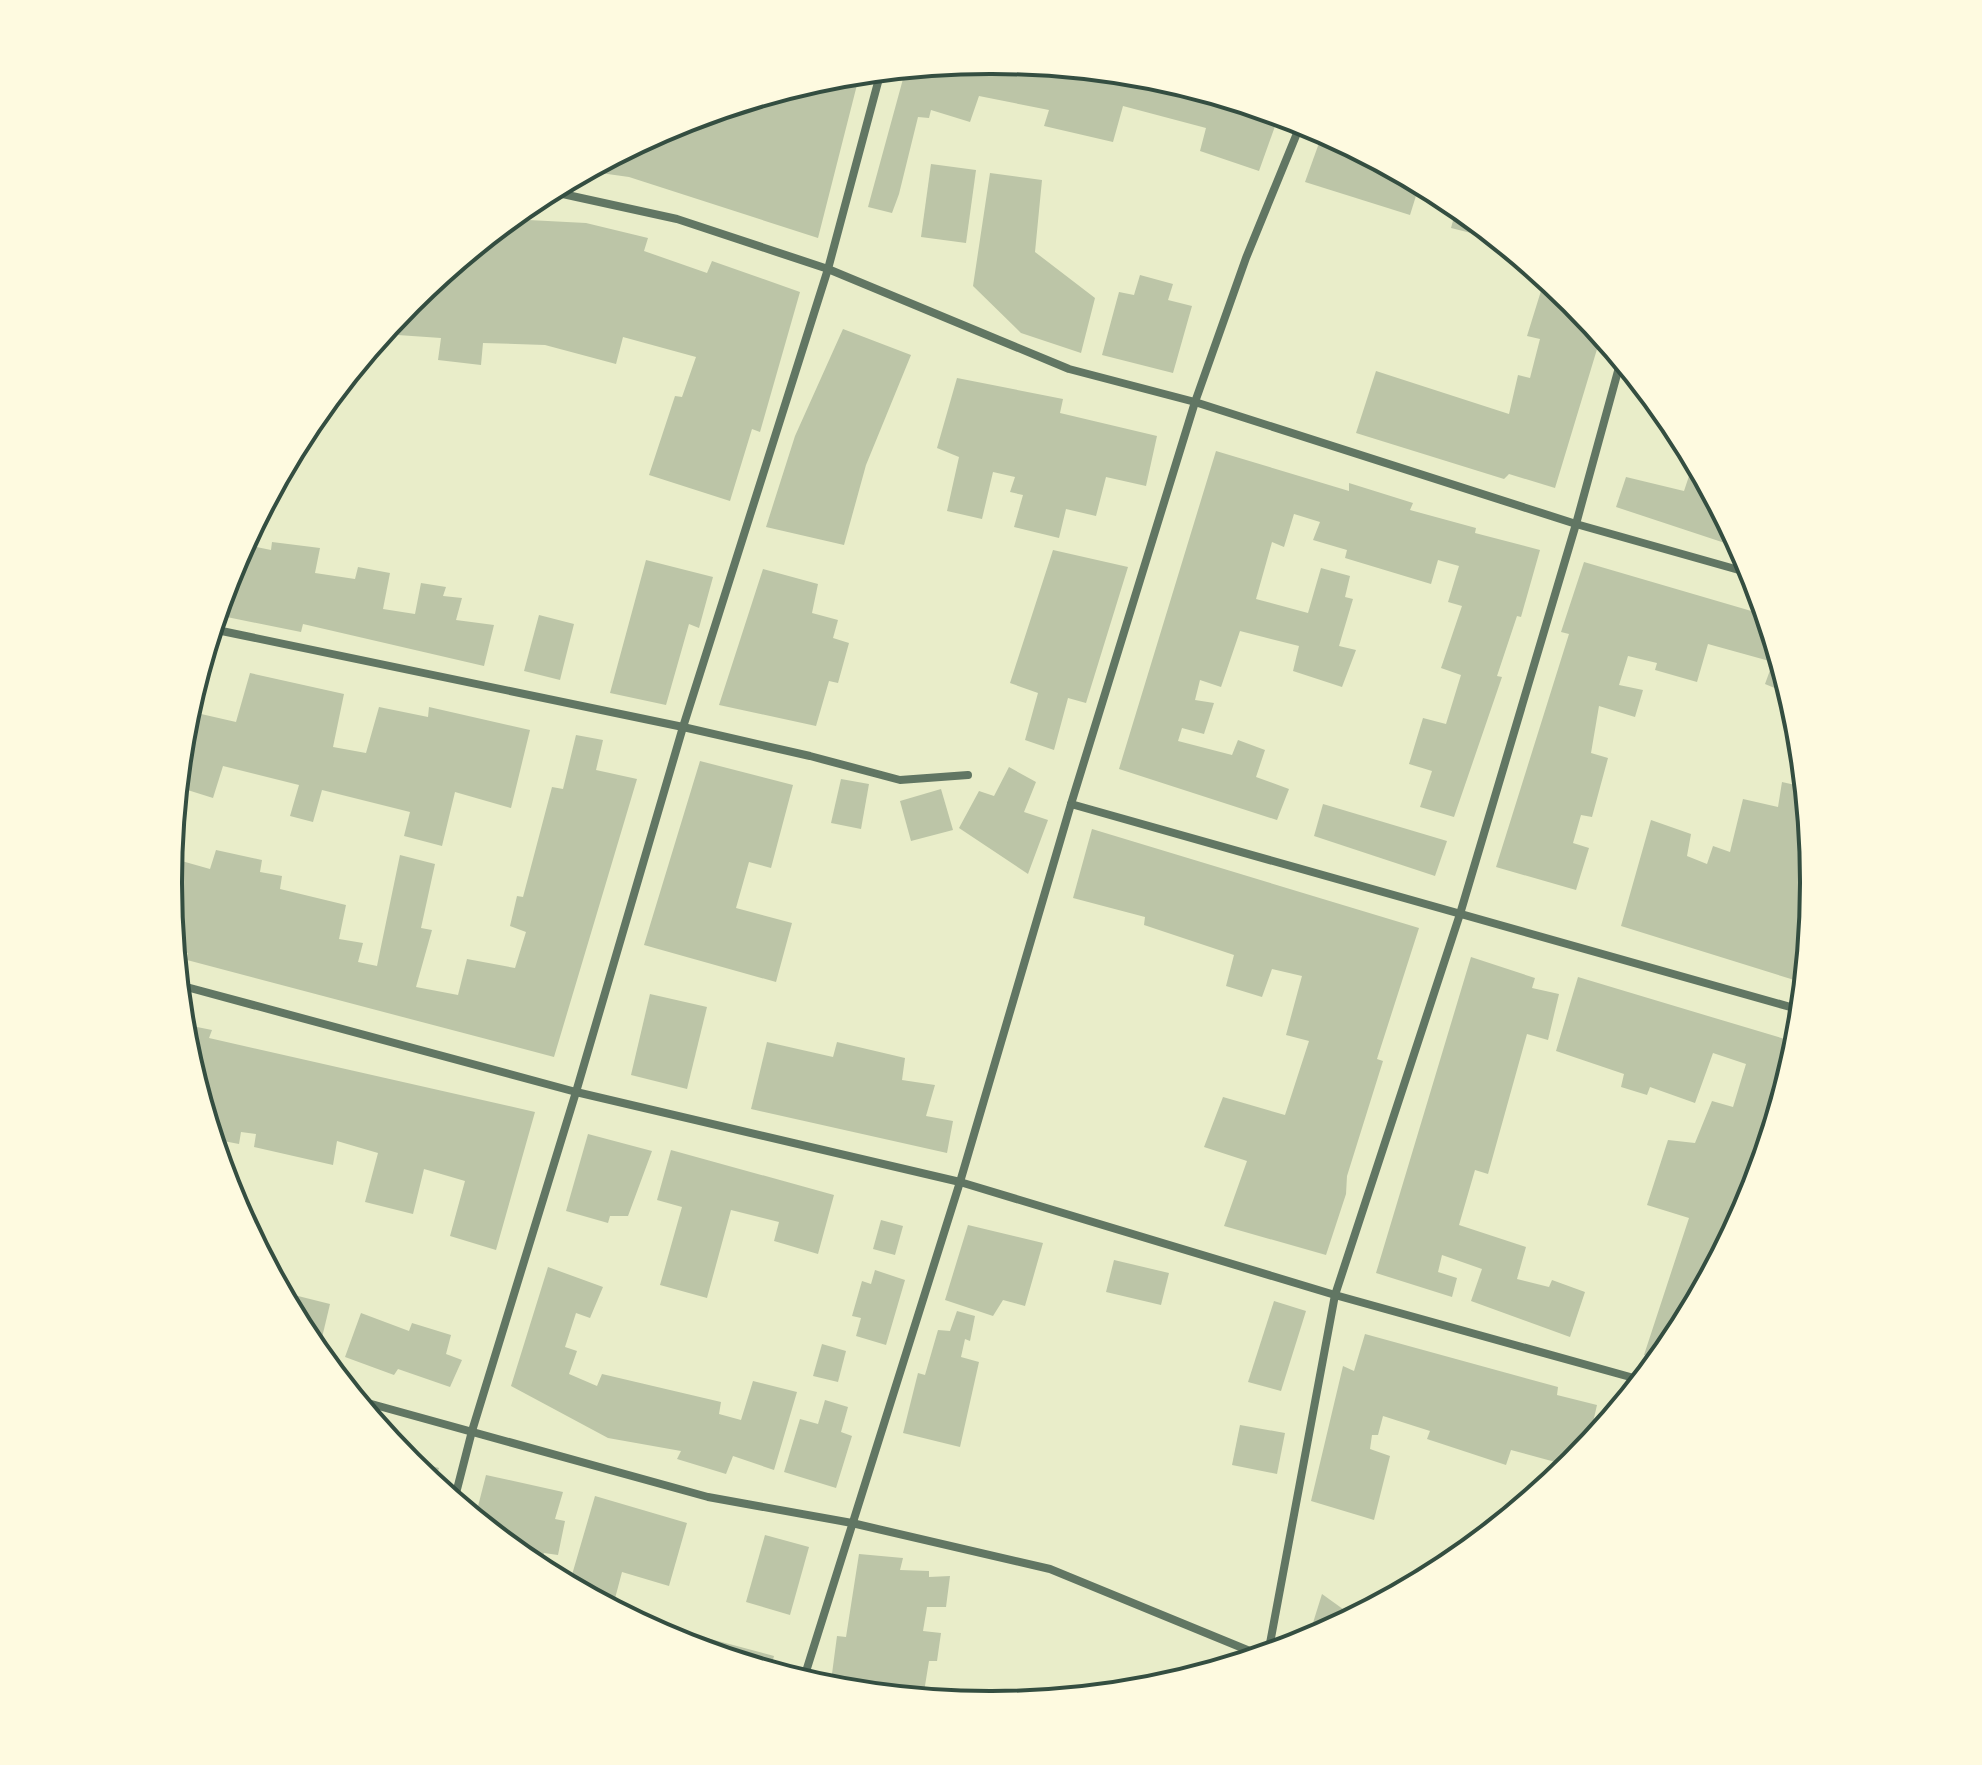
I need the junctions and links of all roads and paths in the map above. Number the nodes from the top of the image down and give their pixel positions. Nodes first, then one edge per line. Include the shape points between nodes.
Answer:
1 (878, 82) edge
2 (1296, 135) edge
3 (566, 195) edge
4 (828, 269) junction
5 (1618, 372) edge
6 (1195, 402) junction
7 (1576, 524) junction
8 (1736, 569) edge
9 (223, 631) edge
10 (683, 727) junction
11 (968, 775) dead end
12 (1071, 804) junction
13 (1460, 914) junction
14 (189, 988) edge
15 (1790, 1007) edge
16 (576, 1092) junction
17 (960, 1182) junction
18 (1335, 1295) junction
19 (1630, 1377) edge
20 (374, 1405) edge
21 (472, 1431) junction
22 (457, 1489) edge
23 (852, 1523) junction
24 (1271, 1640) edge
25 (1246, 1649) edge
26 (807, 1669) edge

1 - 4 street
2 - 6 street
3 - 4 street via 677,219
4 - 6 street via 1069,369
4 - 10 street
5 - 7 street
6 - 7 street
6 - 12 street
7 - 8 street
7 - 13 street
9 - 10 street
10 - 11 street via 900,780
10 - 16 street
12 - 13 street
12 - 17 street
13 - 15 street
13 - 18 street
14 - 16 street
16 - 17 street
16 - 21 street
17 - 18 street
17 - 23 street
18 - 19 street
18 - 24 street
20 - 21 street
21 - 22 street
21 - 23 street via 708,1497
23 - 25 street via 1050,1569
23 - 26 street

